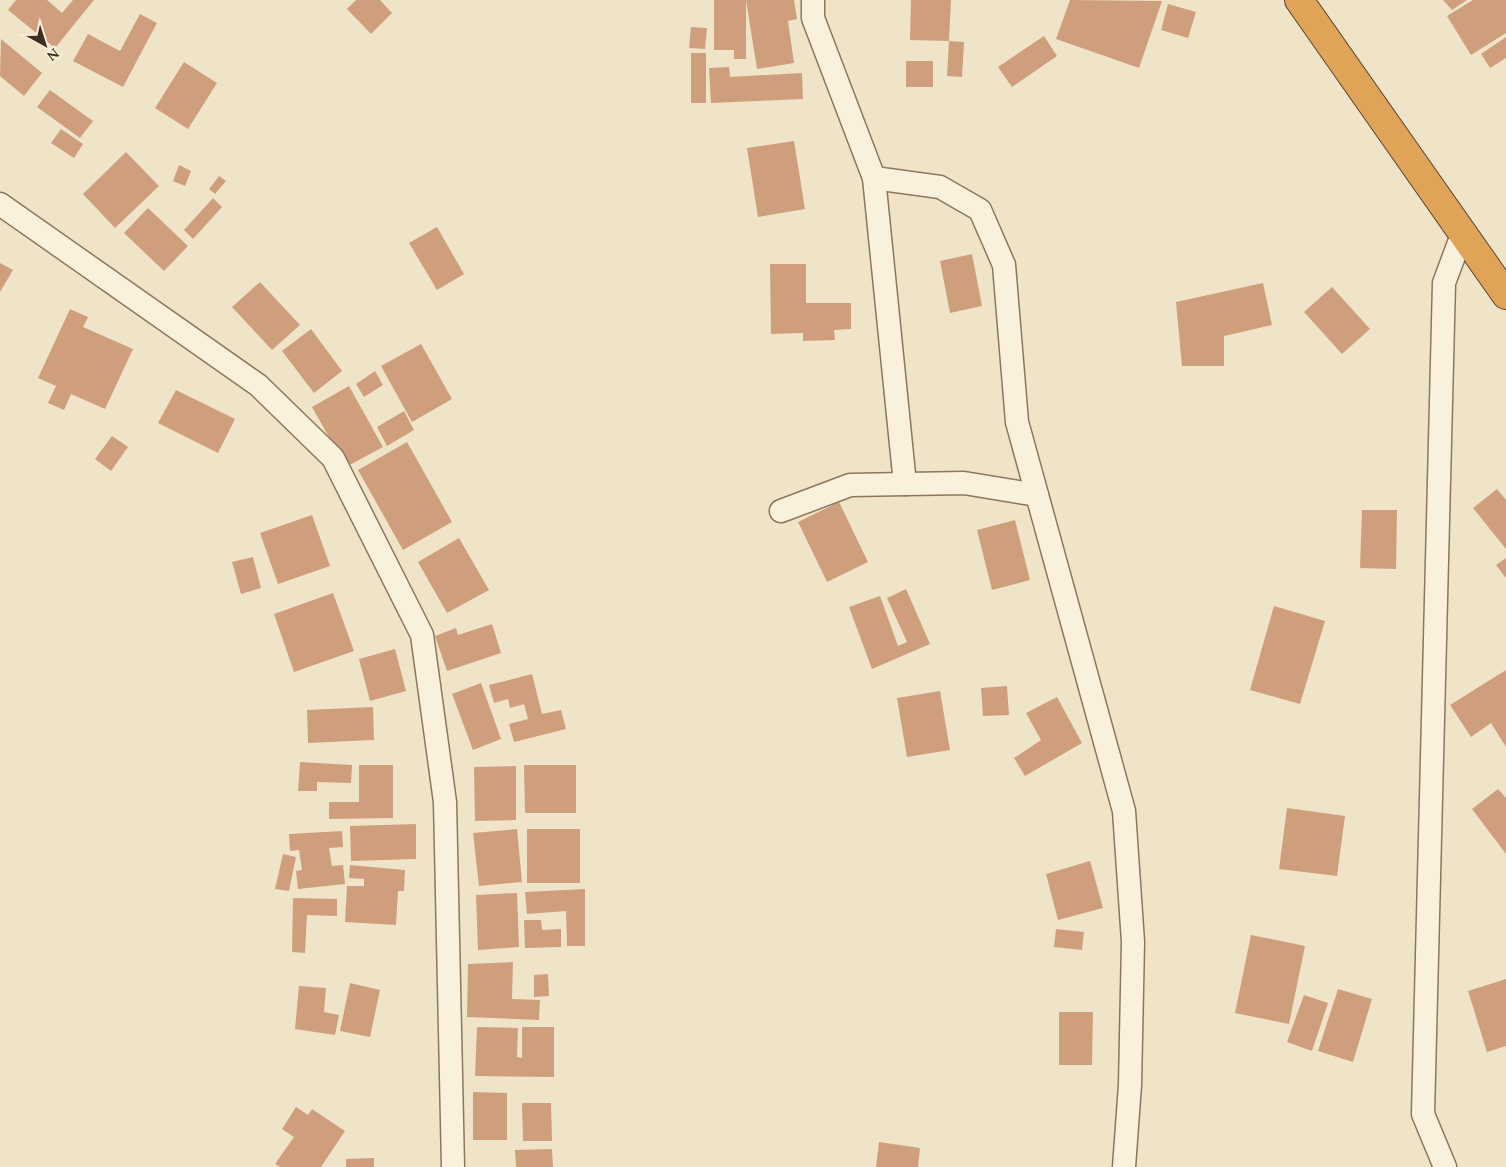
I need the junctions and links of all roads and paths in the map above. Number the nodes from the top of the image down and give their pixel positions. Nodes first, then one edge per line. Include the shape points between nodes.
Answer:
1 (813, 0) edge
2 (1299, 0) edge
3 (874, 178) junction
4 (0, 204) edge
5 (1462, 232) junction
6 (1506, 295) edge
7 (905, 484) junction
8 (1037, 495) junction
9 (781, 511) dead end
10 (453, 1167) edge
11 (1124, 1167) edge
12 (1445, 1167) edge

1 - 3 street via 813,18
2 - 5 highway
3 - 7 street
3 - 8 street via 940,187 980,210 1004,265 1017,422
4 - 10 street via 258,385 333,458 422,635 445,802
5 - 6 highway
5 - 12 street via 1444,283 1423,1114
7 - 8 street via 964,483
7 - 9 street via 850,485
8 - 11 street via 1124,811 1133,942 1130,1085

